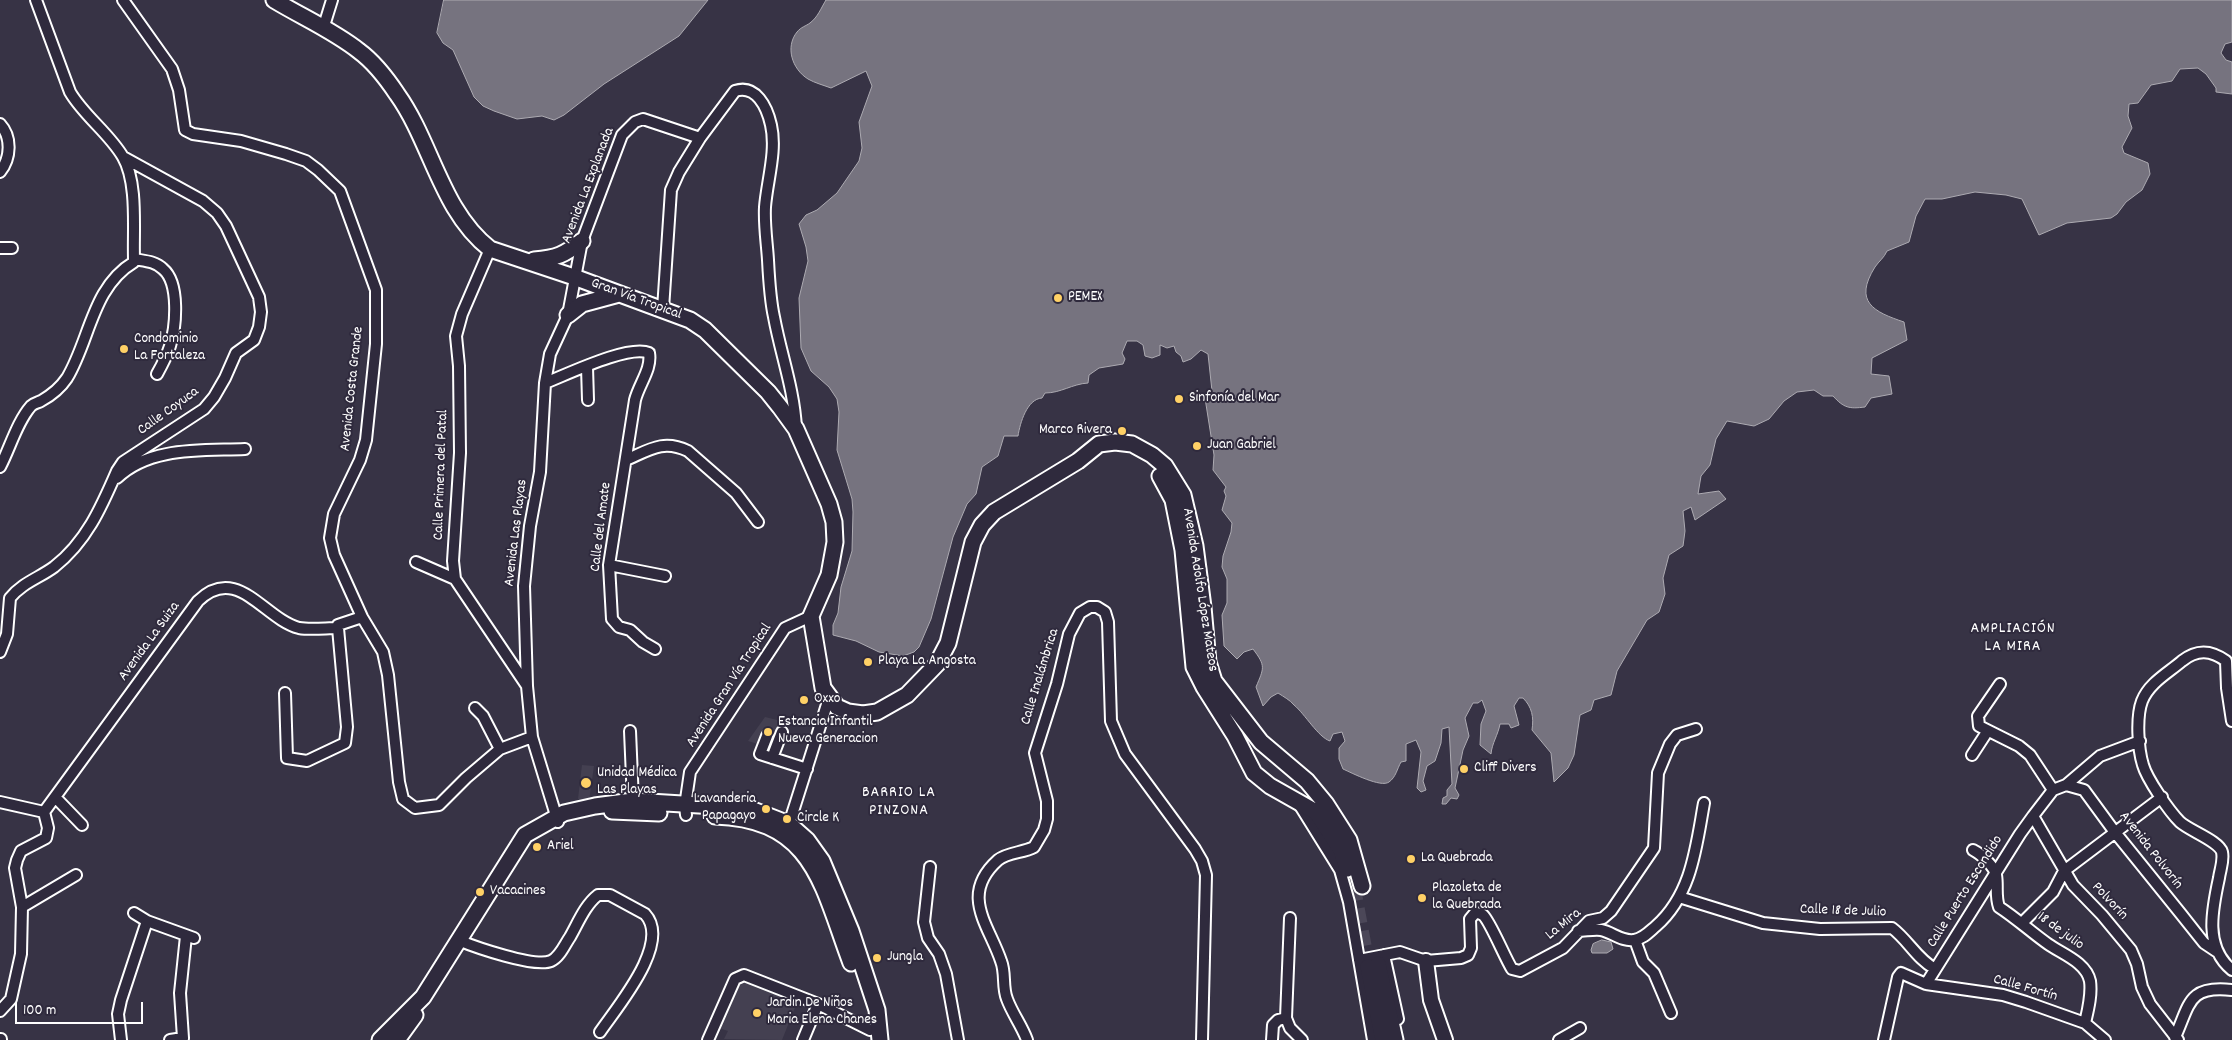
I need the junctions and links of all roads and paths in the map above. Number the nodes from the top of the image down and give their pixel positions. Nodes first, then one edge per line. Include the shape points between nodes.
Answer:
1 (36, 0) edge
2 (123, 0) edge
3 (274, 0) edge
4 (332, 0) edge
5 (323, 29) junction
6 (0, 124) edge
7 (700, 138) junction
8 (123, 157) junction
9 (0, 172) edge
10 (582, 241) junction
11 (0, 248) edge
12 (12, 248) dead end
13 (490, 249) junction
14 (134, 259) junction
15 (525, 260) junction
16 (574, 277) junction
17 (619, 294) junction
18 (663, 309) junction
19 (568, 315) junction
20 (587, 366) junction
21 (157, 374) dead end
22 (545, 383) junction
23 (588, 400) dead end
24 (796, 429) junction
25 (245, 449) dead end
26 (626, 460) junction
27 (1078, 461) junction
28 (0, 467) edge
29 (111, 484) junction
30 (758, 522) dead end
31 (416, 562) dead end
32 (610, 565) junction
33 (665, 576) dead end
34 (455, 579) junction
35 (811, 616) junction
36 (362, 617) junction
37 (338, 628) junction
38 (655, 649) dead end
39 (0, 652) edge
40 (2000, 684) dead end
41 (527, 686) junction
42 (285, 693) dead end
43 (829, 698) junction
44 (475, 708) dead end
45 (2232, 721) edge
46 (1696, 729) dead end
47 (630, 732) dead end
48 (782, 732) dead end
49 (1987, 732) junction
50 (767, 736) dead end
51 (532, 737) junction
52 (2140, 741) junction
53 (500, 749) junction
54 (1972, 755) dead end
55 (772, 758) junction
56 (808, 769) junction
57 (2066, 785) junction
58 (2054, 790) junction
59 (55, 797) junction
60 (2162, 797) junction
61 (1296, 799) junction
62 (633, 801) junction
63 (0, 802) edge
64 (1704, 802) dead end
65 (685, 810) junction
66 (44, 812) junction
67 (2034, 816) junction
68 (557, 820) junction
69 (789, 824) junction
70 (82, 825) dead end
71 (2114, 832) junction
72 (1973, 850) dead end
73 (930, 867) dead end
74 (2064, 871) junction
75 (1996, 874) junction
76 (76, 875) dead end
77 (1680, 897) junction
78 (22, 907) junction
79 (134, 914) dead end
80 (1290, 918) dead end
81 (147, 921) junction
82 (2022, 923) junction
83 (1578, 931) junction
84 (1635, 940) junction
85 (460, 942) junction
86 (2216, 951) junction
87 (1426, 961) junction
88 (1372, 962) junction
89 (2230, 967) edge
90 (1936, 969) junction
91 (1926, 984) junction
92 (2232, 990) edge
93 (818, 1004) junction
94 (0, 1011) edge
95 (1671, 1013) dead end
96 (1286, 1018) junction
97 (2085, 1023) junction
98 (1580, 1028) dead end
99 (600, 1032) dead end
100 (875, 1034) edge
101 (2176, 1038) edge
102 (121, 1040) edge
103 (170, 1040) edge
104 (380, 1040) edge
105 (396, 1040) edge
106 (708, 1040) edge
107 (803, 1040) edge
108 (958, 1040) edge
109 (1027, 1040) edge
110 (1202, 1040) edge
111 (1272, 1040) edge
112 (1302, 1040) edge
113 (1373, 1040) edge
114 (1383, 1040) edge
115 (1395, 1040) edge
116 (1402, 1040) edge
117 (1445, 1040) edge
118 (1559, 1040) edge
119 (1884, 1040) edge
120 (2105, 1040) edge

1 - 8 street via 70,92
2 - 36 street, Avenida Costa Grande via 172,69 179,90 184,130 241,141 296,157 318,170 340,191 376,290 376,344 366,440 334,514 330,538 334,556
3 - 5 main road, Gran Vía Tropical
4 - 5 street
5 - 13 main road, Gran Vía Tropical via 360,51 393,88 456,209 471,231
6 - 9 street via 10,143
7 - 10 street, Avenida La Explanada via 643,119 628,128 622,135
7 - 18 street via 671,190
7 - 24 street via 735,91 743,88 760,98 773,141 765,209 770,285 774,317 795,407
8 - 14 street via 132,181
8 - 29 street, Calle Coyuca via 217,212 259,297 261,312 254,340 236,353 214,397 189,420 123,462
10 - 15 main road via 553,259
10 - 16 street, Avenida La Explanada
11 - 12 street
13 - 15 main road, Gran Vía Tropical
13 - 34 street, Calle Primera del Patal via 456,336 460,453 453,561
14 - 21 street via 162,268 170,277 174,291 170,346
14 - 28 street via 96,306 84,344 66,380 33,404 25,414
15 - 16 main road, Gran Vía Tropical
16 - 17 main road, Gran Vía Tropical
16 - 19 street, Avenida Las Playas
17 - 18 main road, Gran Vía Tropical
17 - 19 main road via 582,304
18 - 24 main road, Gran Vía Tropical via 705,330 768,392
19 - 22 street, Avenida Las Playas via 550,354
20 - 22 street, Calle del Amate
20 - 23 street
20 - 26 street, Calle del Amate via 636,351 648,353 650,366 635,400
22 - 41 street, Avenida Las Playas via 540,472 524,586
24 - 35 main road, Gran Vía Tropical via 834,522 835,542 829,575
25 - 29 street via 172,452 134,464
26 - 30 street via 663,445 680,447 736,493
26 - 32 street, Calle del Amate
27 - 43 main road, Avenida Adolfo López Mateos via 994,512 982,525 973,542 948,643 937,664 921,682 907,695 877,712 848,712
27 - 61 main road, Avenida Adolfo López Mateos via 1102,452 1132,453 1158,474 1167,486 1183,550 1194,667 1254,773 1270,786
27 - 61 main road, Avenida Adolfo López Mateos via 1099,444 1128,443 1152,455 1169,471 1183,495 1195,546 1208,662 1214,681 1261,742 1307,781 1326,804 1349,840 1357,886 1342,850 1327,827 1316,812
29 - 39 street, Calle Coyuca via 95,521 78,543 53,567 10,598 7,634
31 - 34 street
32 - 33 street
32 - 38 street, Calle del Amate via 612,619
34 - 41 street
35 - 43 main road via 823,688
35 - 65 street, Avenida Gran Vía Tropical via 785,628 690,772
36 - 37 street, Avenida La Suiza via 338,625
36 - 53 street, Avenida Costa Grande via 383,652 403,799 416,808 439,805
37 - 42 street via 347,727 344,743 307,761 288,758
37 - 59 street, Avenida La Suiza via 299,628 238,589 221,588 208,592 198,601
40 - 49 street via 1978,716 1979,726
41 - 51 street, Avenida Las Playas
43 - 56 street
44 - 53 street via 483,716
45 - 52 street via 2226,661 2217,654 2201,652 2188,656 2156,681 2143,700 2138,722
46 - 83 street, La Mira via 1677,735 1658,773 1654,848 1611,911 1603,918 1589,921
47 - 62 street
48 - 55 street
49 - 54 street
49 - 58 street via 2030,754
50 - 55 street via 760,754
51 - 53 street, Avenida Costa Grande
51 - 68 street, Avenida Las Playas
52 - 57 street via 2100,756
52 - 60 street via 2143,764
55 - 56 street
56 - 69 street
57 - 58 street
57 - 71 street, Avenida Polvorín via 2084,790
58 - 67 street
59 - 66 street, Avenida La Suiza
59 - 70 street
60 - 71 street
60 - 86 street via 2179,821 2221,850 2223,858 2213,906
61 - 88 street via 1340,870
62 - 65 main road
62 - 68 main road via 574,810
63 - 66 street
64 - 77 street via 1694,858
65 - 68 main road via 611,811
65 - 69 main road via 748,808
65 - 100 main road via 767,825 799,847 814,867 858,979
66 - 78 street via 48,828 46,838 21,852 15,868
67 - 74 street, Polvorín
67 - 75 street, Calle Puerto Escondido
68 - 85 main road via 518,854
69 - 100 main road via 807,840 833,883 877,1010
71 - 74 street
71 - 86 street, Avenida Polvorín via 2204,943
72 - 75 street via 1983,855
73 - 108 street via 924,922 928,938 939,954 946,974
74 - 82 street via 2053,892
74 - 101 street, Polvorín via 2131,950 2150,1004
75 - 82 street, 18 de julio via 1999,907
75 - 90 street, Calle Puerto Escondido
76 - 78 street
77 - 84 street via 1663,920
77 - 90 street, Calle 18 de Julio via 1763,923 1820,929 1892,928 1914,952
78 - 94 street via 21,954 10,999
79 - 81 street
80 - 96 street
81 - 102 street via 121,1000 118,1014
81 - 103 street via 190,937 180,993 182,1038
82 - 97 street, 18 de julio via 2085,971 2090,982
83 - 84 street via 1600,930 1628,941
83 - 87 street, La Mira via 1563,948 1520,970 1512,969 1487,921 1483,915 1475,913 1470,919 1472,948 1468,955
84 - 95 street via 1643,962 1654,973
85 - 99 street via 544,963 554,960 563,949 587,907 598,895 610,895 645,914 653,932 647,960
85 - 104 main road via 423,997
85 - 105 main road
86 - 89 street
87 - 88 street via 1400,952
87 - 117 street via 1431,1000
88 - 113 street
88 - 114 main road
88 - 115 main road
88 - 116 street
90 - 91 street, Calle Puerto Escondido
91 - 97 street, Calle Fortín via 2002,995
91 - 119 street, Calle Fortín via 1901,973
92 - 101 street via 2214,988 2197,995 2184,1014
93 - 100 street
93 - 106 street via 744,974 735,980
93 - 107 street
96 - 111 street via 1273,1025
96 - 112 street via 1290,1028
97 - 120 street, Calle Fortín
98 - 118 street
109 - 110 street, Calle Inalámbrica via 1006,997 1004,967 986,929 978,898 984,881 998,860 1034,847 1044,830 1047,801 1035,752 1069,634 1080,613 1090,607 1105,612 1108,622 1111,721 1125,754 1202,861 1206,874

